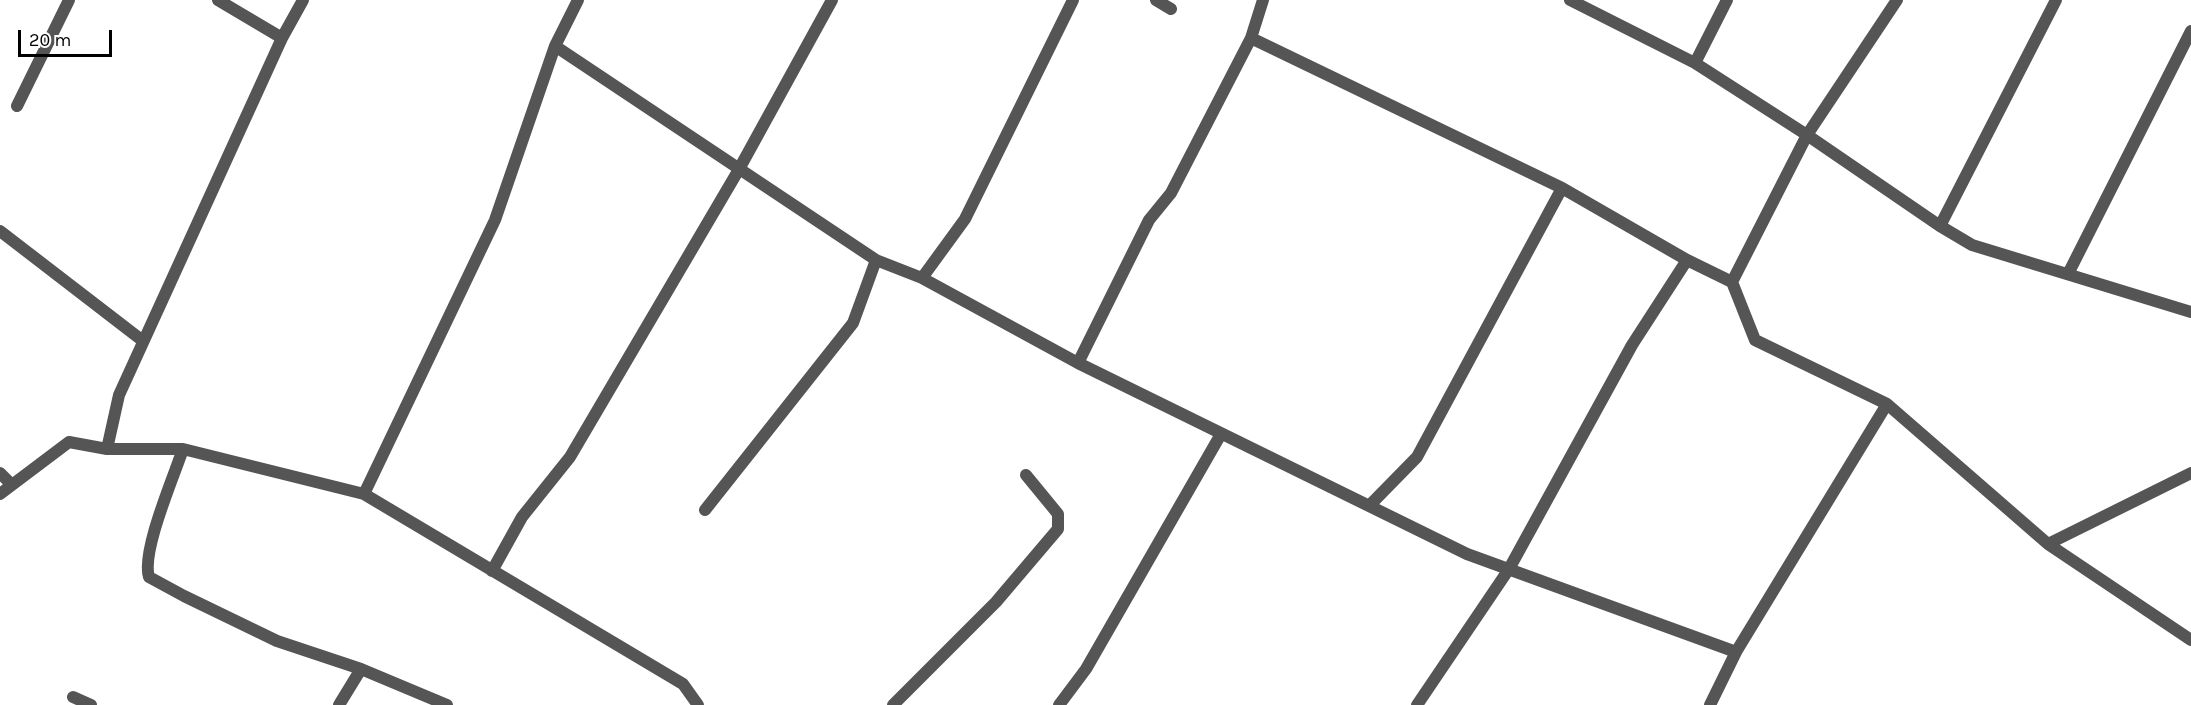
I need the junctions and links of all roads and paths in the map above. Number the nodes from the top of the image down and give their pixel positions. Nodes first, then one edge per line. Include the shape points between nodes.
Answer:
1 (69, 0) edge
2 (218, 0) edge
3 (303, 0) edge
4 (578, 0) edge
5 (832, 0) edge
6 (1073, 0) edge
7 (1156, 0) edge
8 (1263, 0) edge
9 (1570, 0) edge
10 (1727, 0) edge
11 (1897, 0) edge
12 (2056, 0) edge
13 (1171, 9) dead end
14 (2191, 31) edge
15 (282, 38) junction
16 (1251, 38) junction
17 (555, 46) junction
18 (1695, 63) junction
19 (17, 106) dead end
20 (1807, 135) junction
21 (738, 168) junction
22 (1562, 188) junction
23 (1940, 226) junction
24 (0, 231) edge
25 (876, 260) junction
26 (1687, 260) junction
27 (2068, 274) junction
28 (922, 278) junction
29 (1732, 282) junction
30 (2191, 312) edge
31 (143, 341) junction
32 (1078, 363) junction
33 (1887, 404) junction
34 (1221, 434) junction
35 (106, 448) junction
36 (183, 448) junction
37 (0, 473) edge
38 (2191, 473) edge
39 (1026, 475) dead end
40 (12, 485) junction
41 (0, 494) edge
42 (364, 494) junction
43 (1369, 506) junction
44 (705, 510) dead end
45 (2048, 544) junction
46 (1509, 569) junction
47 (492, 571) junction
48 (2191, 640) edge
49 (1736, 652) junction
50 (362, 669) junction
51 (73, 697) dead end
52 (91, 705) edge
53 (339, 705) edge
54 (447, 705) edge
55 (698, 705) edge
56 (893, 705) edge
57 (1059, 705) edge
58 (1417, 705) edge
59 (1710, 705) edge

1 - 19 street
2 - 15 street
3 - 15 street
4 - 17 street
5 - 21 street
6 - 28 street via 965,219
7 - 13 street
8 - 16 street
9 - 18 street
10 - 18 street
11 - 20 street
12 - 23 street
14 - 27 street
15 - 31 street
16 - 22 street
16 - 32 street via 1171,193 1149,220
17 - 21 street
17 - 42 street via 495,220
18 - 20 street
20 - 23 street
20 - 29 street
21 - 25 street
21 - 47 street via 570,457 522,517
22 - 26 street
22 - 43 street via 1417,457
23 - 27 street via 1972,245
24 - 31 street
25 - 28 street
25 - 44 street via 853,322
26 - 29 street
26 - 46 street via 1632,345
27 - 30 street
28 - 32 street
29 - 33 street via 1755,340
31 - 35 street via 119,395
32 - 34 street
33 - 45 street
33 - 49 street
34 - 43 street
34 - 57 street via 1086,669
35 - 36 street
35 - 40 street via 69,442
36 - 42 street
36 - 50 street via 149,547 149,577 277,641
37 - 40 street
38 - 45 street
39 - 56 street via 1058,514 1058,529 996,602
40 - 41 street
42 - 47 street
43 - 46 street via 1467,554
45 - 48 street
46 - 49 street
46 - 58 street
47 - 55 street via 683,684
49 - 59 street
50 - 53 street
50 - 54 street
51 - 52 street

